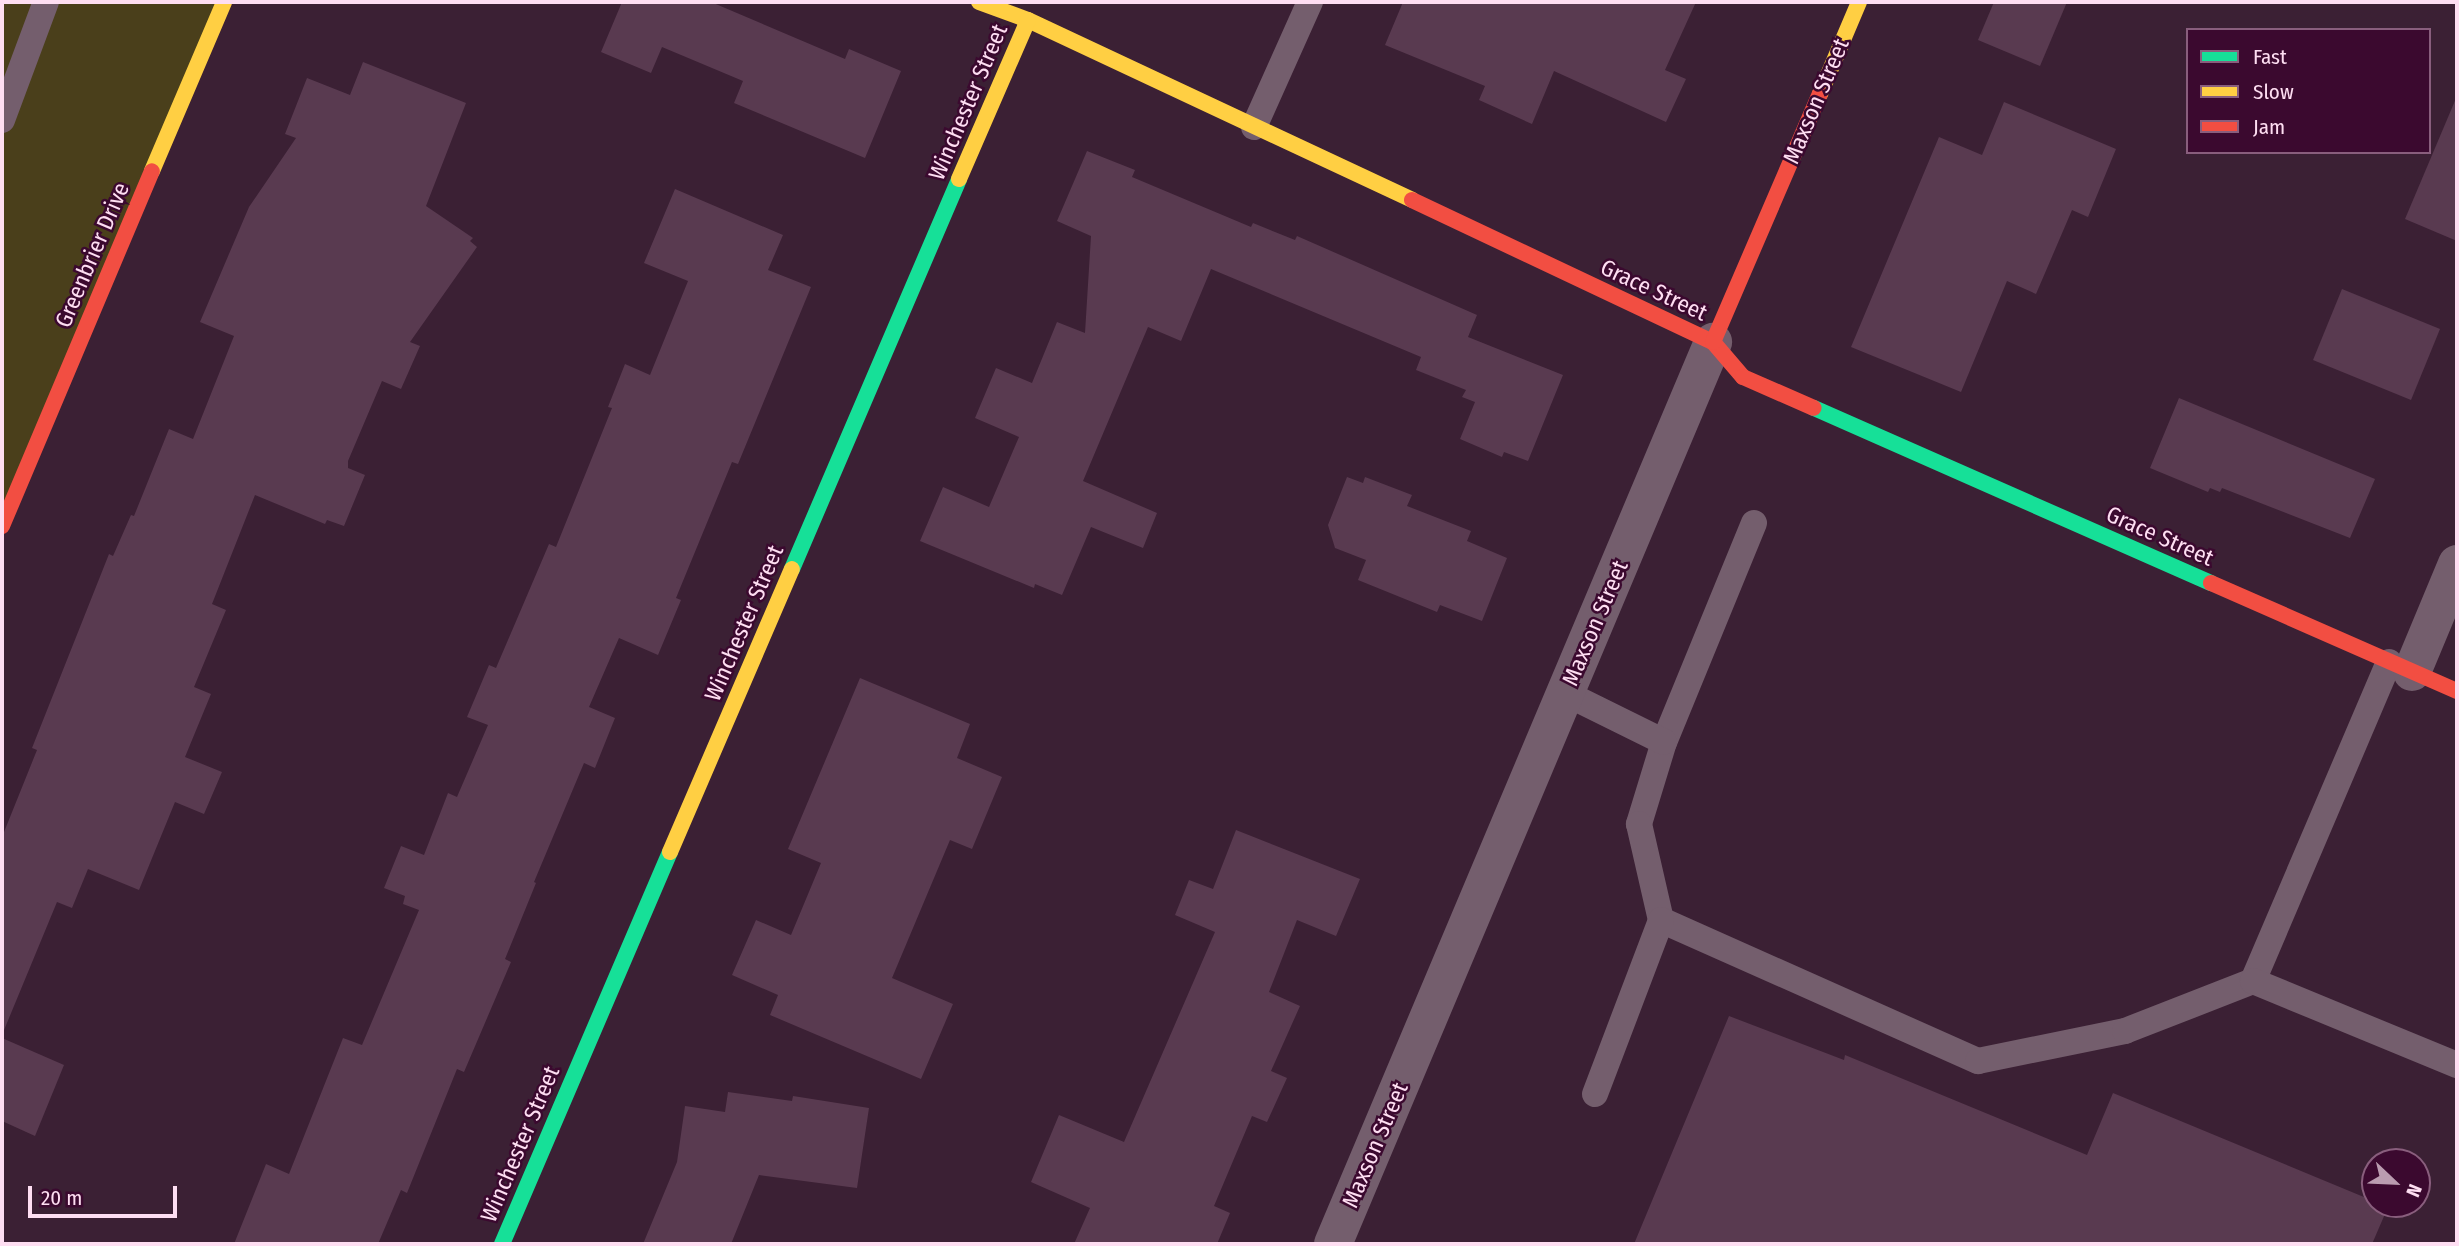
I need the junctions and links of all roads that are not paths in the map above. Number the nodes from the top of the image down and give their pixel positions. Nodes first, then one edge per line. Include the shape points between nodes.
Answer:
1 (46, 2) edge
2 (224, 2) edge
3 (979, 2) edge
4 (1310, 2) edge
5 (1858, 2) edge
6 (1028, 20) junction
7 (2, 120) edge
8 (1254, 127) junction
9 (1713, 342) junction
10 (1754, 523) dead end
11 (2, 526) edge
12 (2457, 564) edge
13 (2401, 667) junction
14 (2457, 691) edge
15 (1565, 693) junction
16 (1664, 742) junction
17 (1661, 920) junction
18 (2253, 981) junction
19 (2457, 1065) edge
20 (1595, 1094) dead end
21 (502, 1244) edge
22 (1333, 1244) edge

1 - 7 lane
2 - 11 street, Greenbrier Drive
3 - 6 street, Grace Street
4 - 8 lane
5 - 9 street, Maxson Street
6 - 8 street, Grace Street
6 - 21 street, Winchester Street
8 - 9 street, Grace Street
9 - 13 street, Grace Street via 1743,377
9 - 15 street, Maxson Street
10 - 16 lane
12 - 13 street
13 - 14 street, Grace Street
13 - 18 lane
15 - 16 lane
15 - 22 street, Maxson Street
16 - 17 lane via 1639,824
17 - 18 lane via 1978,1061 2125,1031
17 - 20 lane
18 - 19 lane

